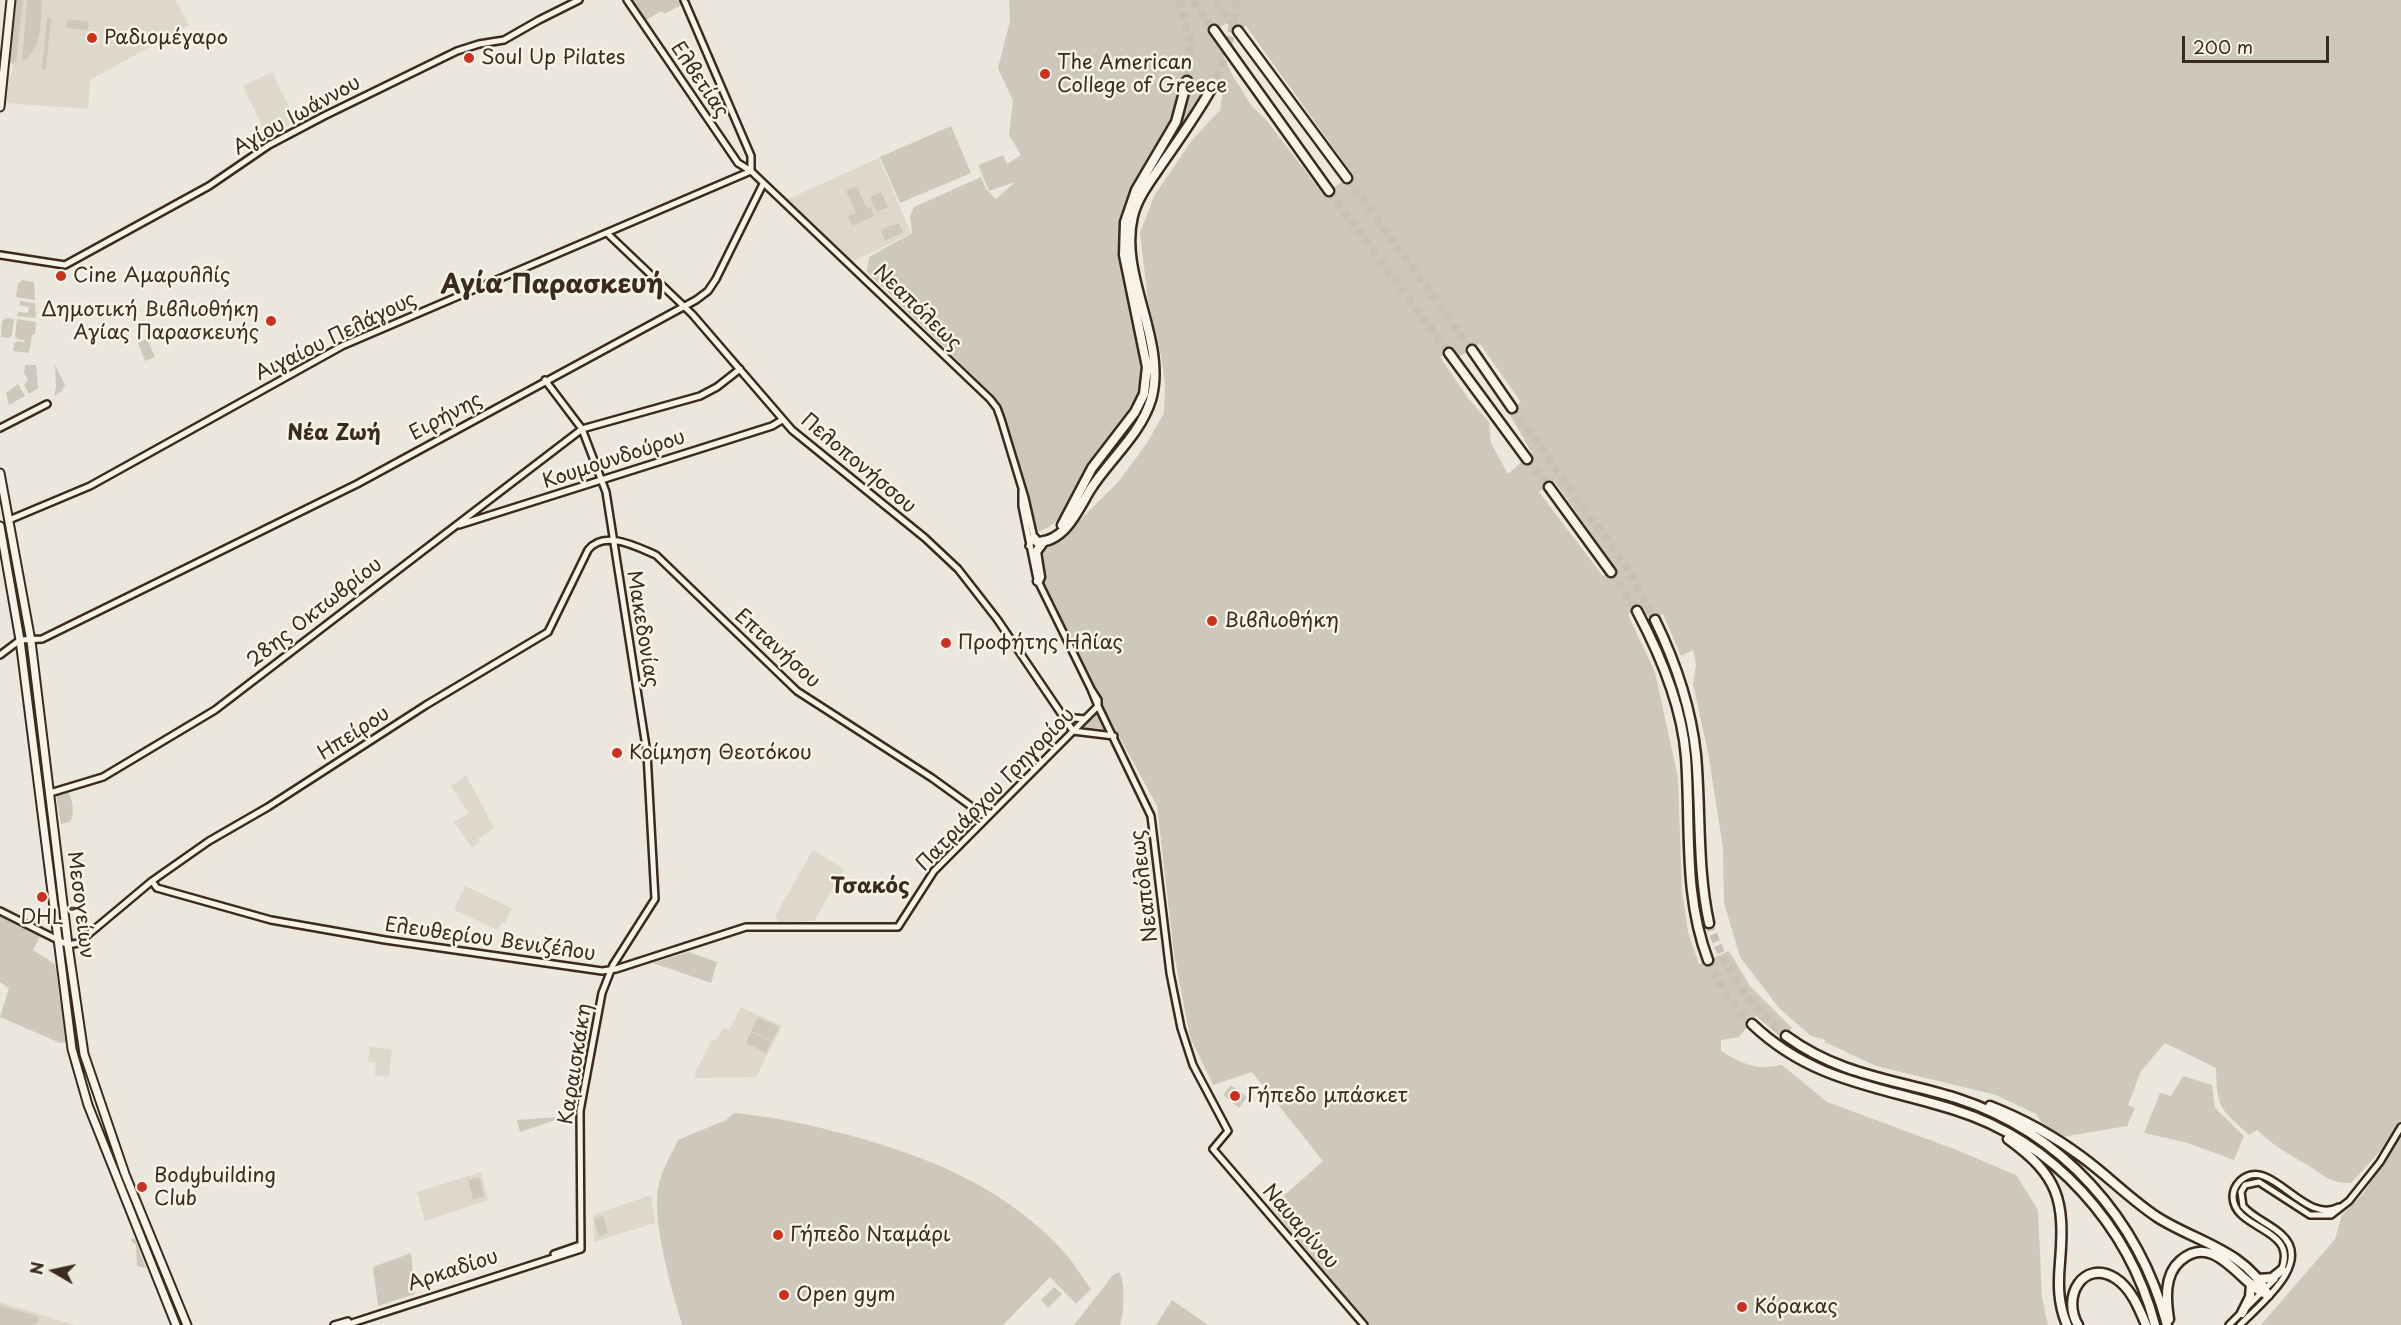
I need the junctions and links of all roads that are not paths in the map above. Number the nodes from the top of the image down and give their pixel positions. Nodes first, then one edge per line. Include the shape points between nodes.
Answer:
1 (11, 0) edge
2 (579, 0) edge
3 (627, 0) edge
4 (684, 0) edge
5 (1214, 30) tunnel mouth
6 (1238, 31) tunnel mouth
7 (1187, 81) tunnel mouth
8 (1211, 89) tunnel mouth
9 (0, 107) edge
10 (752, 171) junction
11 (1347, 178) tunnel mouth
12 (763, 184) junction
13 (1329, 191) tunnel mouth
14 (607, 232) junction
15 (0, 255) edge
16 (684, 306) junction
17 (1472, 350) tunnel mouth
18 (1449, 353) tunnel mouth
19 (740, 369) junction
20 (545, 380) junction
21 (47, 404) dead end
22 (1512, 408) tunnel mouth
23 (782, 420) junction
24 (0, 428) edge
25 (582, 429) junction
26 (1527, 459) tunnel mouth
27 (0, 473) edge
28 (603, 480) junction
29 (1549, 487) tunnel mouth
30 (1022, 491) junction
31 (9, 520) junction
32 (0, 526) edge
33 (454, 526) junction
34 (614, 540) junction
35 (1044, 541) junction
36 (1032, 542) junction
37 (1611, 572) tunnel mouth
38 (1038, 581) junction
39 (1637, 611) tunnel mouth
40 (1655, 620) tunnel mouth
41 (20, 640) junction
42 (32, 641) junction
43 (0, 655) edge
44 (1098, 706) junction
45 (1064, 717) junction
46 (1085, 719) junction
47 (1073, 731) junction
48 (1114, 735) junction
49 (50, 793) junction
50 (986, 817) junction
51 (152, 881) junction
52 (655, 899) joint
53 (0, 911) edge
54 (1709, 923) tunnel mouth
55 (898, 927) joint
56 (58, 940) junction
57 (68, 942) junction
58 (1708, 960) tunnel mouth
59 (613, 970) junction
60 (1752, 1024) tunnel mouth
61 (1786, 1036) tunnel mouth
62 (1957, 1099) junction
63 (1981, 1120) junction
64 (2401, 1127) edge
65 (1213, 1149) joint
66 (2361, 1184) junction
67 (580, 1247) junction
68 (2282, 1270) junction
69 (2254, 1282) junction
70 (2265, 1292) junction
71 (2242, 1313) junction
72 (176, 1325) edge
73 (187, 1325) edge
74 (334, 1325) edge
75 (346, 1325) edge
76 (1364, 1325) edge
77 (2067, 1325) edge
78 (2078, 1325) edge
79 (2146, 1325) edge
80 (2156, 1325) edge
81 (2169, 1325) edge
82 (2229, 1325) edge
83 (2240, 1325) edge

1 - 9 main road
2 - 15 street, Αγίου Ιωάννου via 504,40 452,53 324,116 264,147 209,186 65,265
3 - 10 street, Ελβετίας via 738,162
4 - 10 street via 751,156
5 - 13 highway
6 - 11 highway
7 - 36 highway via 1176,122 1136,190 1125,222 1124,255 1147,367 1144,394 1092,468 1061,526
8 - 35 highway via 1142,194 1132,220 1131,255 1153,359 1151,400 1135,431 1075,516 1064,530
10 - 12 street, Νεαπόλεως
10 - 14 street, Αιγαίου Πελάγους
12 - 16 street, Ειρήνης via 716,279 708,291
12 - 30 street, Νεαπόλεως via 990,399 999,412
14 - 16 street, Πελοπονήσσου
14 - 31 street, Αιγαίου Πελάγους via 342,346 90,486
16 - 19 street, Πελοπονήσσου
16 - 20 street, Ειρήνης
17 - 22 highway
18 - 26 highway
19 - 23 street, Πελοπονήσσου
19 - 25 street via 700,396
20 - 25 street, Μακεδονίας
20 - 42 street, Ειρήνης via 357,484
21 - 24 street
23 - 28 street, Κουμουνδούρου
23 - 45 street, Πελοπονήσσου via 958,569
25 - 28 street, Μακεδονίας
25 - 33 street, 28ης Οκτωβρίου
27 - 31 main road, Μεσογείων
28 - 33 street, Κουμουνδούρου
28 - 34 street, Μακεδονίας
29 - 37 highway
30 - 36 street
30 - 36 street via 1020,499
31 - 42 main road, Μεσογείων
32 - 41 main road, Μεσογείων
33 - 49 street, 28ης Οκτωβρίου via 215,710 103,777
34 - 50 street, Επτανήσου via 656,555 797,691
34 - 51 street, Ηπείρου via 594,544 588,550 548,632 217,836
34 - 52 street, Μακεδονίας via 647,753
35 - 36 highway
35 - 38 highway via 1036,552
36 - 38 street, Νεαπόλεως
38 - 44 street, Νεαπόλεως
39 - 58 highway via 1660,657 1681,721 1691,894
40 - 54 highway via 1678,673 1692,727 1701,870
41 - 42 street, Ειρήνης
41 - 43 street
41 - 56 main road, Μεσογείων
42 - 49 main road, Μεσογείων
44 - 46 street, Πατριάρχου Γρηγορίου
44 - 48 street, Νεαπόλεως
45 - 46 street
45 - 47 street, Πελοπονήσσου
46 - 47 street, Πατριάρχου Γρηγορίου
47 - 48 street
47 - 50 street, Πατριάρχου Γρηγορίου
48 - 65 street, Νεαπόλεως via 1153,822 1170,973 1189,1058 1228,1131
49 - 57 main road, Μεσογείων
50 - 55 street, Πατριάρχου Γρηγορίου via 934,871
51 - 57 street, Ηπείρου via 84,938
51 - 59 street, Ελευθερίου Βενιζέλου via 157,888 271,920 385,940
52 - 59 street, Καραισκάκη
53 - 56 street
55 - 59 street, Ελευθερίου Βενιζέλου via 746,927
56 - 57 street, Ηπείρου
56 - 72 main road, Μεσογείων via 72,1049 82,1085
57 - 73 main road, Μεσογείων via 91,1078 125,1174
59 - 67 street, Καραισκάκη via 602,993 580,1111
60 - 63 highway via 1777,1047 1817,1069
61 - 62 highway via 1840,1067
62 - 69 highway via 1991,1107 2037,1127 2085,1158 2157,1217 2218,1247
62 - 81 highway via 2031,1133 2096,1189 2139,1251
63 - 77 highway via 2038,1163 2055,1190 2062,1224 2059,1299
63 - 80 highway via 2037,1152 2091,1201 2129,1256
64 - 66 street
65 - 76 street, Ναυαρίνου
66 - 68 street via 2342,1205 2324,1210 2311,1207 2261,1175 2239,1182 2234,1204 2240,1214 2281,1245
66 - 70 street via 2340,1210 2320,1216 2305,1212 2265,1184 2253,1181 2245,1185 2241,1192 2243,1206 2282,1234 2290,1249 2287,1274
67 - 74 street, Αρκαδίου
67 - 75 street, Αρκαδίου
68 - 69 highway via 2272,1278
68 - 70 street
69 - 70 highway
69 - 71 highway
69 - 81 highway via 2217,1257 2199,1253 2185,1257 2173,1268 2168,1284
70 - 71 street
70 - 83 street
71 - 82 street
78 - 79 highway via 2071,1307 2072,1294 2084,1278 2100,1274 2114,1277 2127,1289

